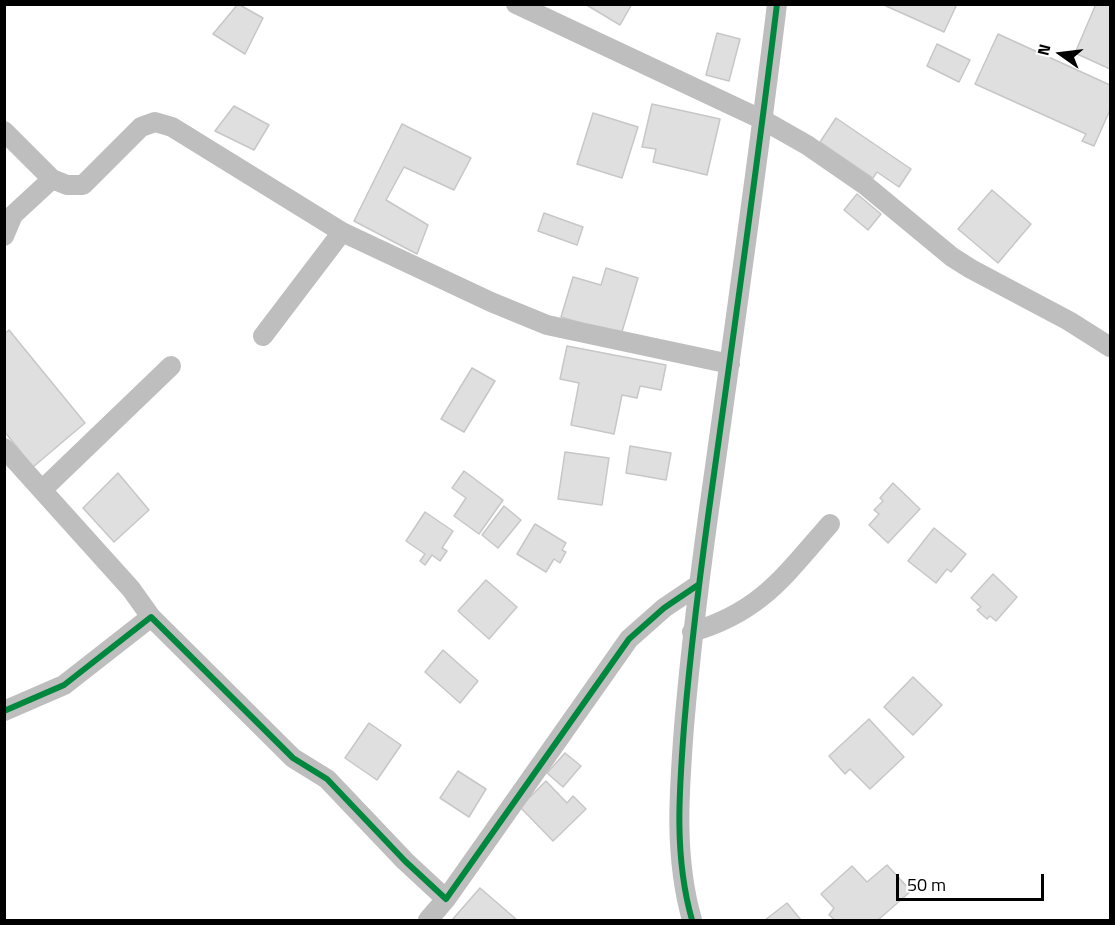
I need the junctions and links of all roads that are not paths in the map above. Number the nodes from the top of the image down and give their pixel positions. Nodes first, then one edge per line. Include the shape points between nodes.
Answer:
1 (516, 4) edge
2 (777, 4) edge
3 (763, 120) junction
4 (4, 131) edge
5 (52, 179) junction
6 (342, 232) junction
7 (4, 236) edge
8 (262, 336) dead end
9 (1110, 347) edge
10 (730, 364) junction
11 (171, 366) dead end
12 (4, 448) edge
13 (42, 490) junction
14 (830, 525) dead end
15 (698, 585) junction
16 (152, 617) junction
17 (692, 632) junction
18 (4, 711) edge
19 (446, 899) junction
20 (428, 921) edge
21 (692, 921) edge

1 - 3 street
2 - 3 street
3 - 9 street via 844,170 952,257
3 - 10 street
4 - 5 street
5 - 6 street via 66,185 83,185 141,128 155,122 172,127
5 - 7 street via 13,215
6 - 8 street
6 - 10 street via 547,325
10 - 15 street
11 - 13 street
12 - 13 street
13 - 16 street
14 - 17 street via 779,583 752,606 725,621
15 - 17 street
15 - 19 street via 629,639
16 - 18 street via 64,685
16 - 19 street via 293,758 327,778
17 - 21 street via 679,832 682,879
19 - 20 street

